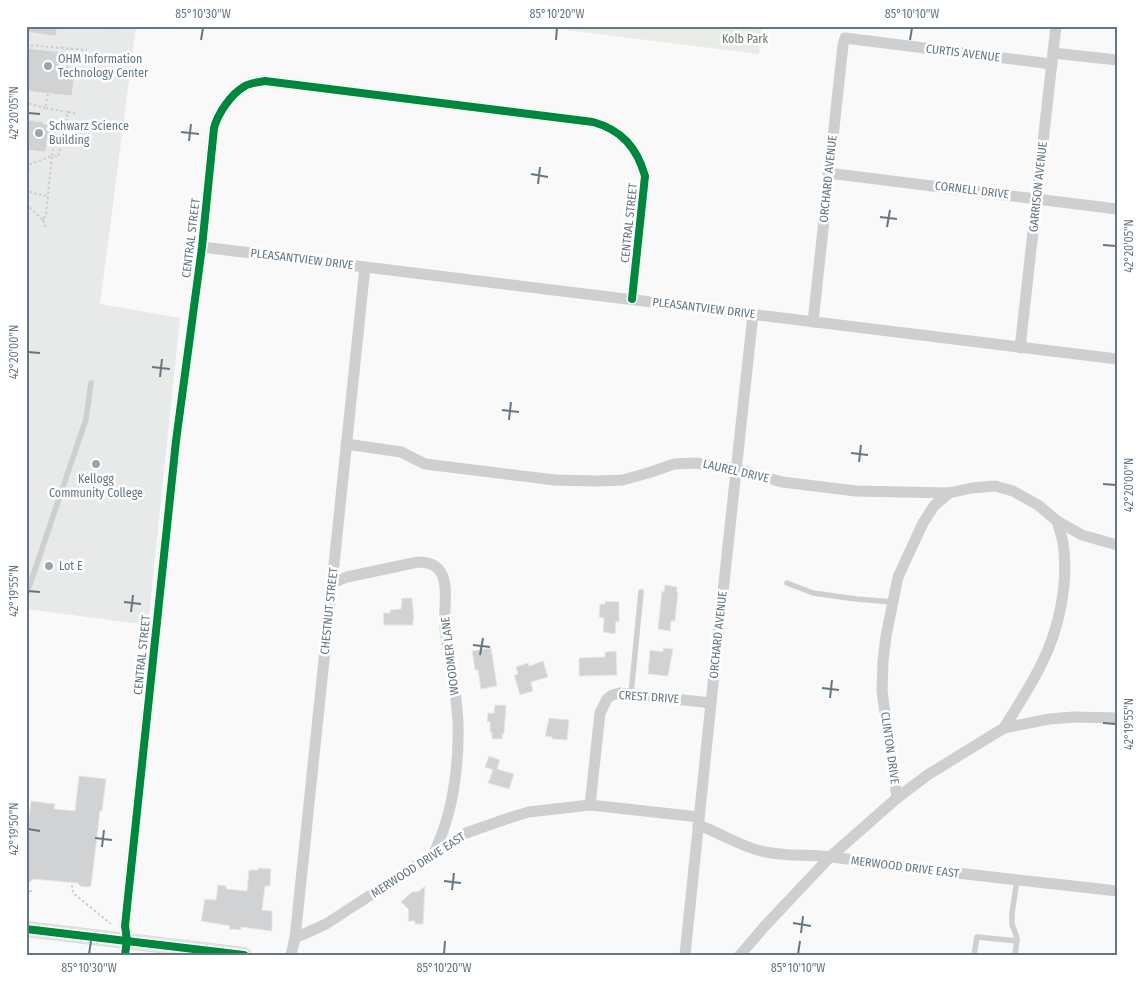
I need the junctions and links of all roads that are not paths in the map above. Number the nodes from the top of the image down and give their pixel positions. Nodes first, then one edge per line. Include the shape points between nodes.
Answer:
1 (1056, 26) edge
2 (845, 38) joint
3 (1053, 59) junction
4 (1117, 60) edge
5 (828, 173) junction
6 (1036, 198) junction
7 (1117, 208) edge
8 (202, 247) junction
9 (365, 267) junction
10 (632, 299) junction
11 (753, 314) junction
12 (813, 322) junction
13 (1020, 348) junction
14 (1117, 360) edge
15 (91, 383) dead end
16 (346, 444) junction
17 (737, 469) junction
18 (949, 493) junction
19 (1057, 521) junction
20 (1117, 545) edge
21 (332, 583) junction
22 (788, 583) dead end
23 (641, 592) dead end
24 (26, 596) edge
25 (893, 602) junction
26 (631, 694) junction
27 (710, 703) junction
28 (1117, 718) edge
29 (1004, 728) junction
30 (897, 798) junction
31 (590, 806) junction
32 (698, 821) junction
33 (434, 853) junction
34 (830, 857) junction
35 (1017, 880) junction
36 (1117, 891) edge
37 (26, 929) edge
38 (295, 938) junction
39 (1017, 941) junction
40 (126, 948) edge
41 (207, 953) edge
42 (244, 955) edge
43 (291, 955) edge
44 (685, 955) edge
45 (740, 955) edge
46 (974, 955) edge
47 (1016, 955) edge

1 - 3 street, GARRISON AVENUE
2 - 3 street, CURTIS AVENUE
2 - 5 street, ORCHARD AVENUE
3 - 4 street, CURTIS AVENUE
3 - 6 street, GARRISON AVENUE
5 - 6 street, CORNELL DRIVE
5 - 12 street, ORCHARD AVENUE
6 - 7 street, CORNELL DRIVE
6 - 13 street, GARRISON AVENUE
8 - 9 street, PLEASANTVIEW DRIVE
8 - 10 street, CENTRAL STREET via 217,117 244,86 276,82 607,126 631,145 641,161 645,176
8 - 40 street, CENTRAL STREET via 176,441 125,926
9 - 10 street, PLEASANTVIEW DRIVE
9 - 16 street, CHESTNUT STREET
10 - 11 street, PLEASANTVIEW DRIVE
11 - 12 street, PLEASANTVIEW DRIVE
11 - 17 street, ORCHARD AVENUE
12 - 13 street, PLEASANTVIEW DRIVE
13 - 14 street, PLEASANTVIEW DRIVE
15 - 24 lane via 86,419
16 - 17 street, LAUREL DRIVE via 401,452 425,464 555,480 623,480 674,464 696,463
16 - 21 street, CHESTNUT STREET
17 - 18 street, LAUREL DRIVE via 782,482 846,490
17 - 27 street, ORCHARD AVENUE
18 - 19 street, LAUREL DRIVE via 995,486 1013,491 1038,505
18 - 25 street, CLINTON DRIVE via 934,506 923,523 898,578
19 - 20 street, LAUREL DRIVE via 1082,535
19 - 29 street via 1063,542 1064,572 1054,634 1042,664
21 - 33 street, WOODMER LANE via 418,562 434,566 445,579 445,626 458,723 457,750 445,825
21 - 38 street, CHESTNUT STREET
22 - 25 lane via 813,593
23 - 26 lane
25 - 30 street, CLINTON DRIVE via 886,636 882,690
26 - 27 street, CREST DRIVE
26 - 31 street, CREST DRIVE via 612,695 606,699 600,712
27 - 32 street, ORCHARD AVENUE
28 - 29 street via 1049,719
29 - 30 street via 929,774
30 - 34 street, CLINTON DRIVE
31 - 32 street, MERWOOD DRIVE EAST
31 - 33 street, MERWOOD DRIVE EAST via 529,812 495,822
32 - 34 street, MERWOOD DRIVE EAST via 760,851
32 - 44 street, ORCHARD AVENUE
33 - 38 street, MERWOOD DRIVE EAST via 326,924
34 - 35 street, MERWOOD DRIVE EAST
34 - 45 street, CLINTON DRIVE
35 - 36 street, MERWOOD DRIVE EAST
35 - 39 lane via 1012,924
37 - 40 street
38 - 43 street, CHESTNUT STREET
39 - 46 lane via 977,937
39 - 47 lane
40 - 41 street
41 - 42 street

